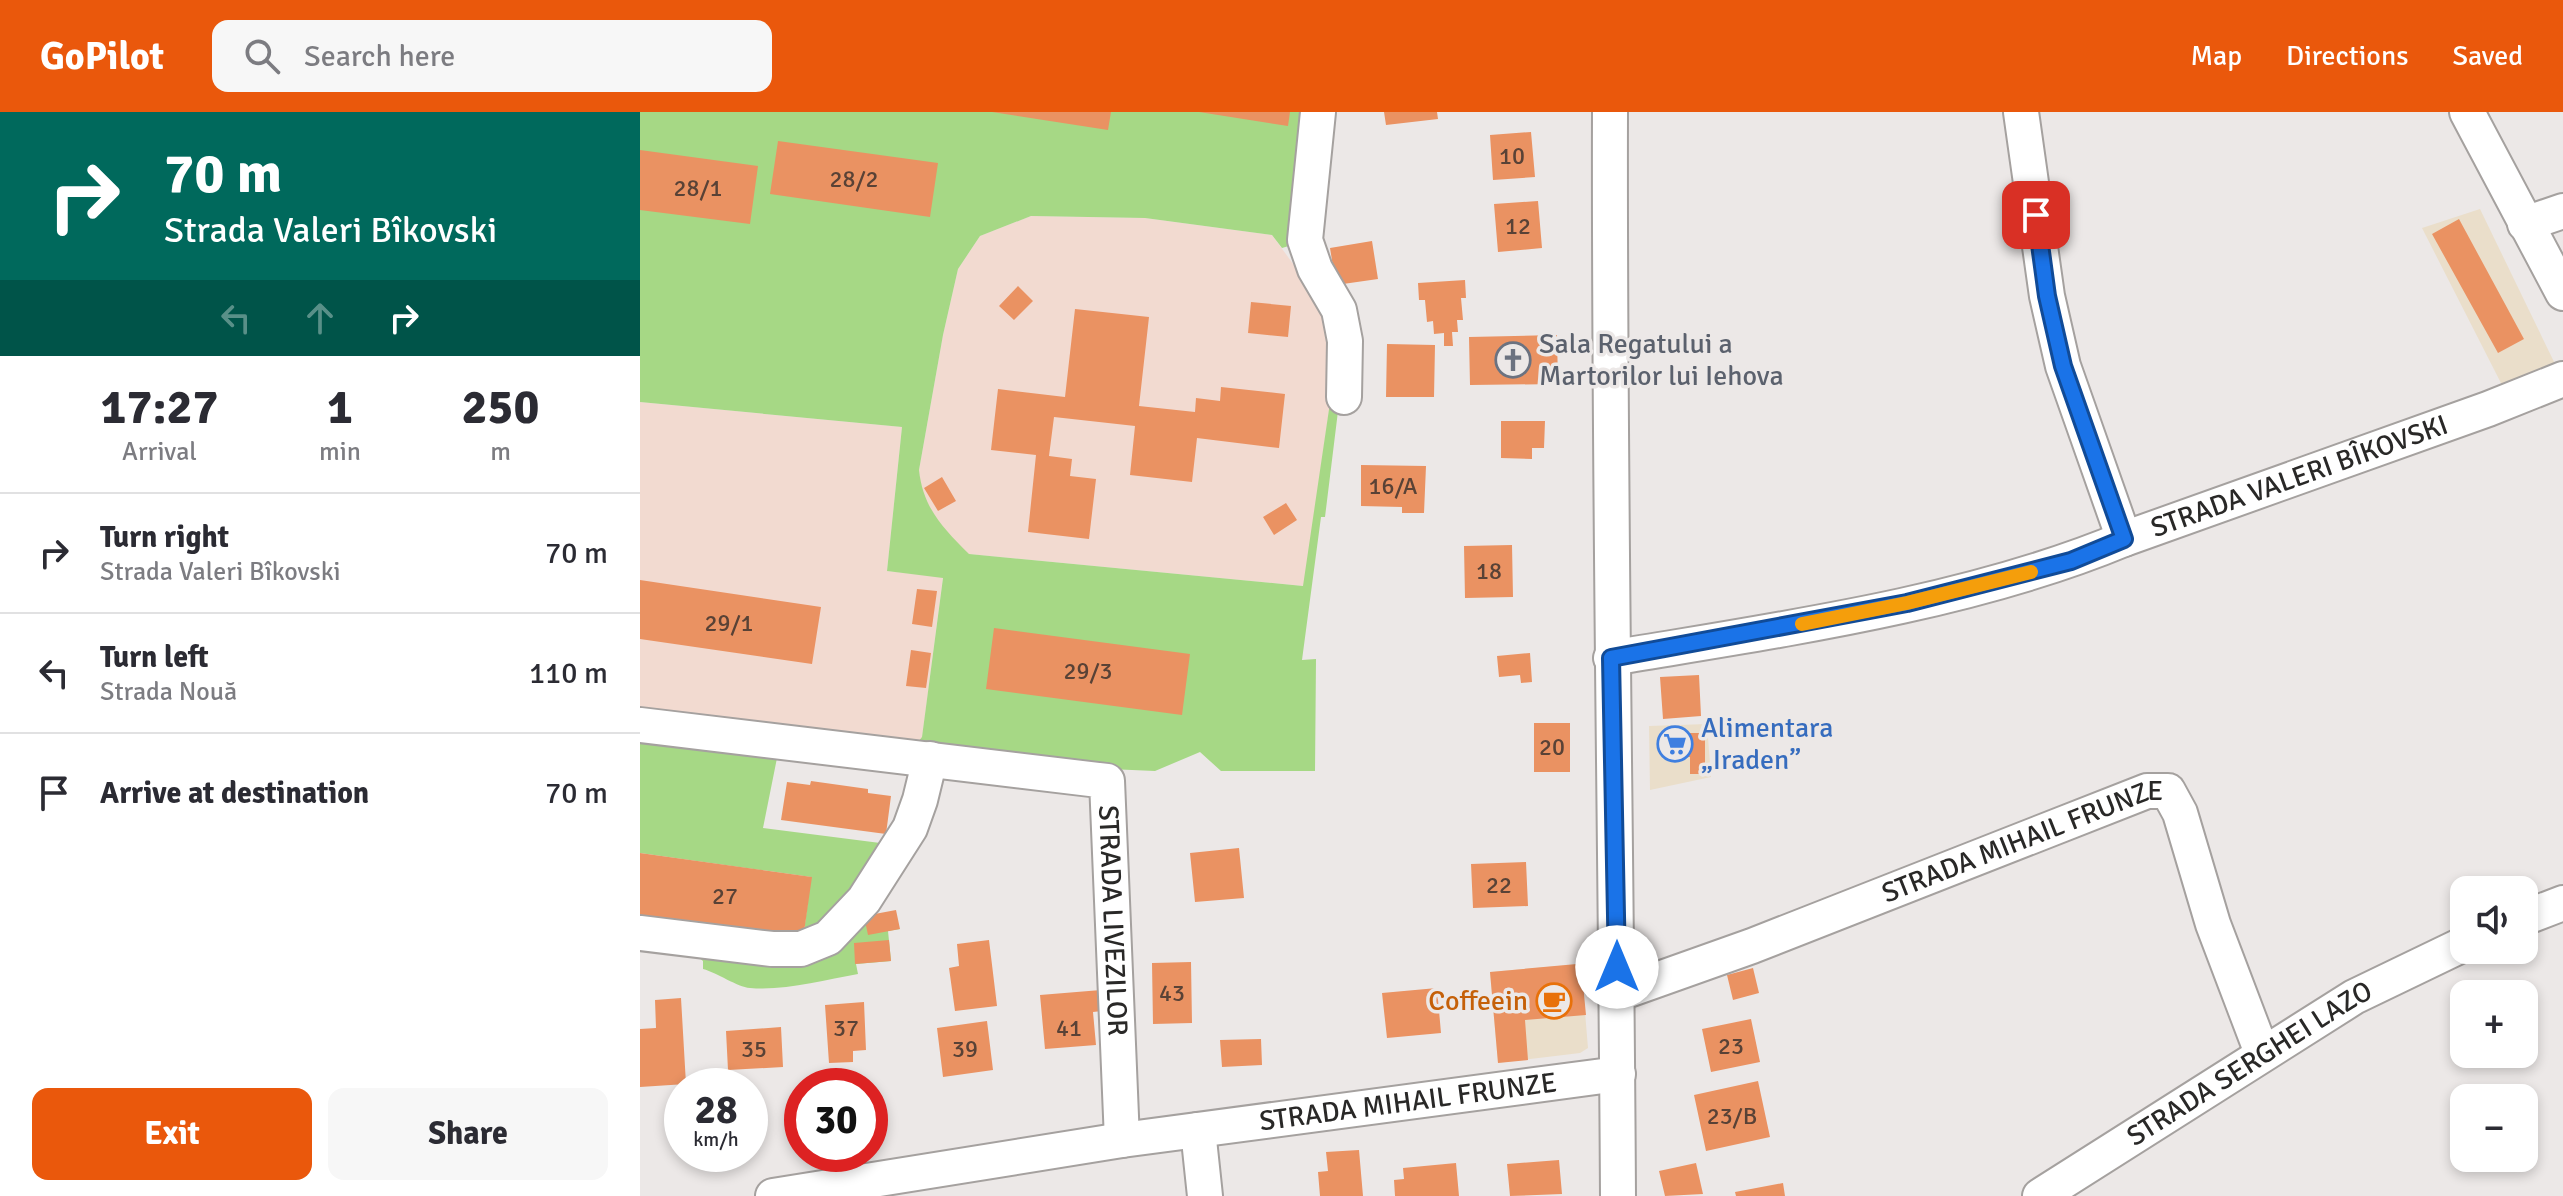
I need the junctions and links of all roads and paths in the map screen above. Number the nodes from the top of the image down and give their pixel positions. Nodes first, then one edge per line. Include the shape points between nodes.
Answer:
1 (1318, 112) edge
2 (1610, 112) edge
3 (2021, 112) edge
4 (2467, 112) edge
5 (2563, 211) edge
6 (2525, 224) junction
7 (2563, 293) edge
8 (2563, 379) edge
9 (1344, 397) dead end
10 (2124, 539) junction
11 (1611, 658) junction
12 (640, 725) edge
13 (930, 759) junction
14 (2563, 903) edge
15 (2538, 913) edge
16 (640, 933) edge
17 (2450, 951) edge
18 (1617, 994) junction
19 (2262, 1053) junction
20 (1618, 1074) junction
21 (1198, 1130) junction
22 (1122, 1140) junction
23 (773, 1196) edge
24 (1205, 1196) edge
25 (1618, 1196) edge
26 (2040, 1196) edge

1 - 9 street via 1305,240 1339,310 1345,341
2 - 11 street
3 - 10 street via 2047,296 2063,366
4 - 6 street
5 - 6 street
6 - 7 street
8 - 10 street, STRADA VALERI BÎKOVSKI
10 - 11 street, STRADA VALERI BÎKOVSKI via 2071,561 1907,603
11 - 18 street
12 - 13 street, STRADA LIVEZILOR
13 - 16 street via 910,828 864,900 828,938 801,949 772,949
13 - 22 street, STRADA LIVEZILOR via 1107,781
14 - 15 street
17 - 19 street, STRADA SERGHEI LAZO via 2354,997
18 - 19 street, STRADA MIHAIL FRUNZE via 2147,791 2168,791
18 - 20 street
19 - 26 street, STRADA SERGHEI LAZO
20 - 21 street, STRADA MIHAIL FRUNZE
20 - 25 street
21 - 22 street, STRADA MIHAIL FRUNZE
21 - 24 street
22 - 23 street, STRADA MIHAIL FRUNZE

